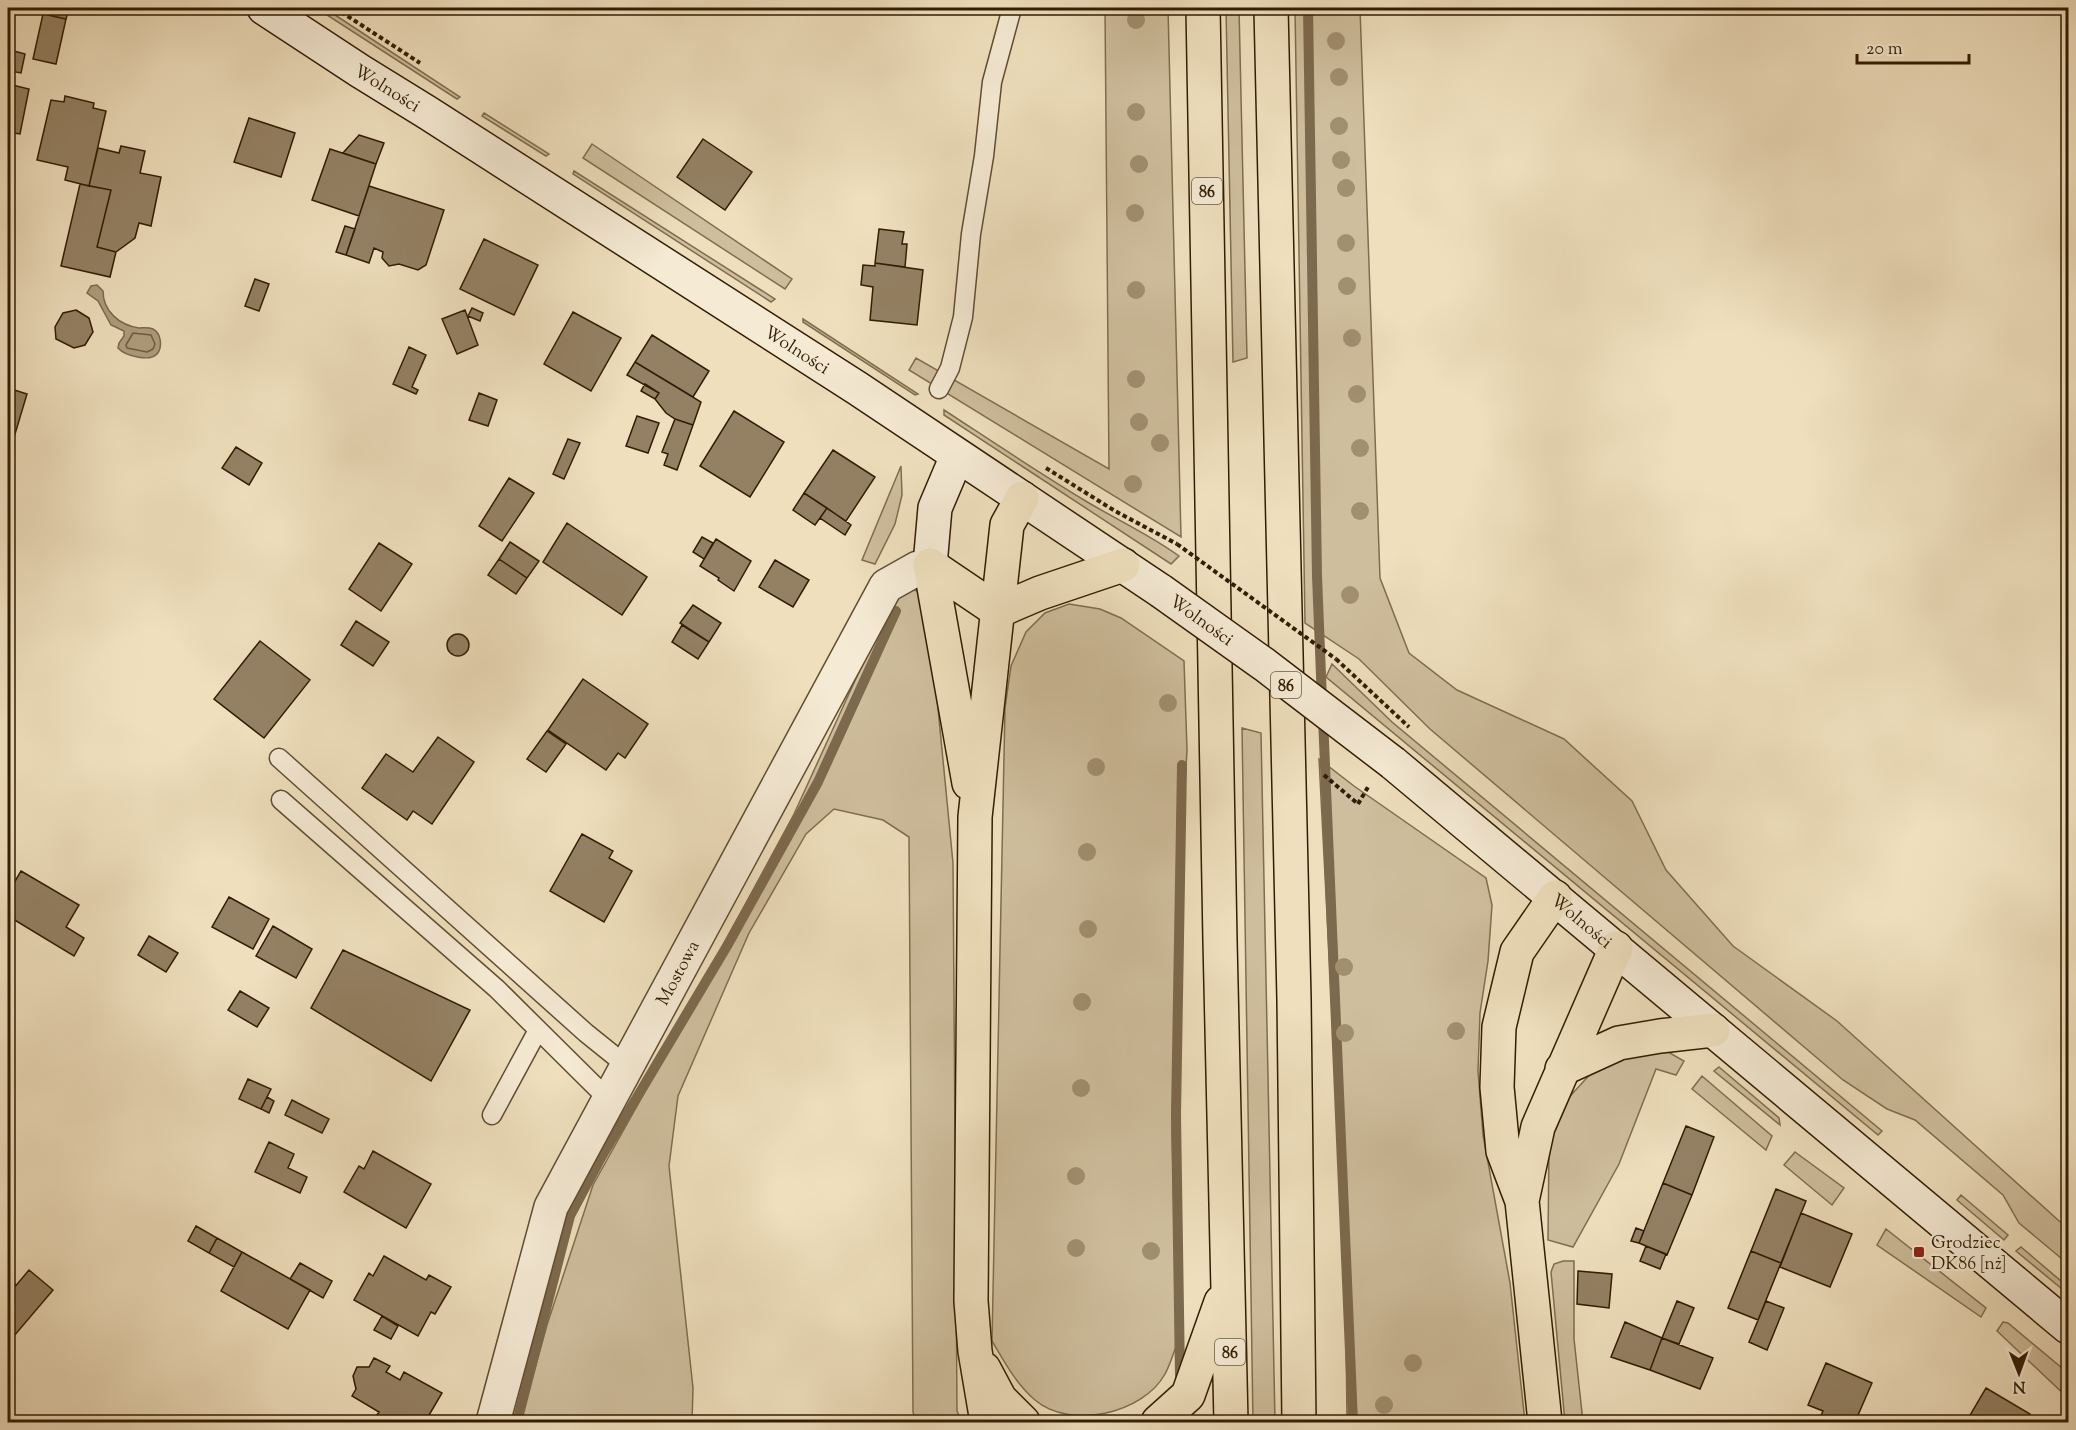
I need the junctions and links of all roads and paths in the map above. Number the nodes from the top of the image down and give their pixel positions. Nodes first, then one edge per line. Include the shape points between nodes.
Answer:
1 (264, 8) edge
2 (1012, 8) edge
3 (1203, 8) edge
4 (1271, 8) edge
5 (939, 389) dead end
6 (957, 456) junction
7 (1022, 498) junction
8 (1177, 544) dead end
9 (930, 565) junction
10 (1123, 565) junction
11 (998, 611) junction
12 (1336, 659) dead end
13 (279, 758) dead end
14 (1324, 775) dead end
15 (281, 800) dead end
16 (1358, 804) dead end
17 (975, 818) junction
18 (1555, 897) junction
19 (1616, 948) junction
20 (538, 1030) junction
21 (1713, 1030) junction
22 (627, 1066) junction
23 (1562, 1069) junction
24 (609, 1100) junction
25 (492, 1115) dead end
26 (1522, 1201) junction
27 (1228, 1281) junction
28 (2068, 1327) edge
29 (975, 1351) junction
30 (494, 1422) edge
31 (987, 1422) edge
32 (1023, 1422) edge
33 (1158, 1422) edge
34 (1231, 1422) edge
35 (1299, 1422) edge
36 (1545, 1422) edge

1 - 6 street, Wolności
2 - 5 lane via 992,82 963,317 950,368
3 - 27 main road, 86
4 - 35 main road, 86 via 1294,999
6 - 7 street, Wolności
6 - 9 street via 935,508
7 - 10 street, Wolności
7 - 11 main road via 1007,525
8 - 12 path, bridge
9 - 11 main road
9 - 17 main road
9 - 22 street, Mostowa via 886,586
10 - 11 main road
10 - 18 street, Wolności, bridge via 1265,665 1393,763
11 - 17 main road
13 - 22 lane
14 - 16 path
15 - 20 lane via 497,989
17 - 29 main road via 971,1301
18 - 19 street, Wolności
18 - 26 main road via 1517,952 1499,1027 1497,1087 1503,1151
19 - 21 street, Wolności
19 - 23 main road
20 - 24 lane
20 - 25 lane
21 - 23 main road via 1619,1043
21 - 28 street, Wolności
22 - 24 street, Mostowa
23 - 26 main road via 1538,1127
24 - 30 street, Mostowa via 551,1207
26 - 36 main road
27 - 33 main road via 1188,1395
27 - 34 main road, 86
29 - 31 main road
29 - 32 main road via 1000,1399

